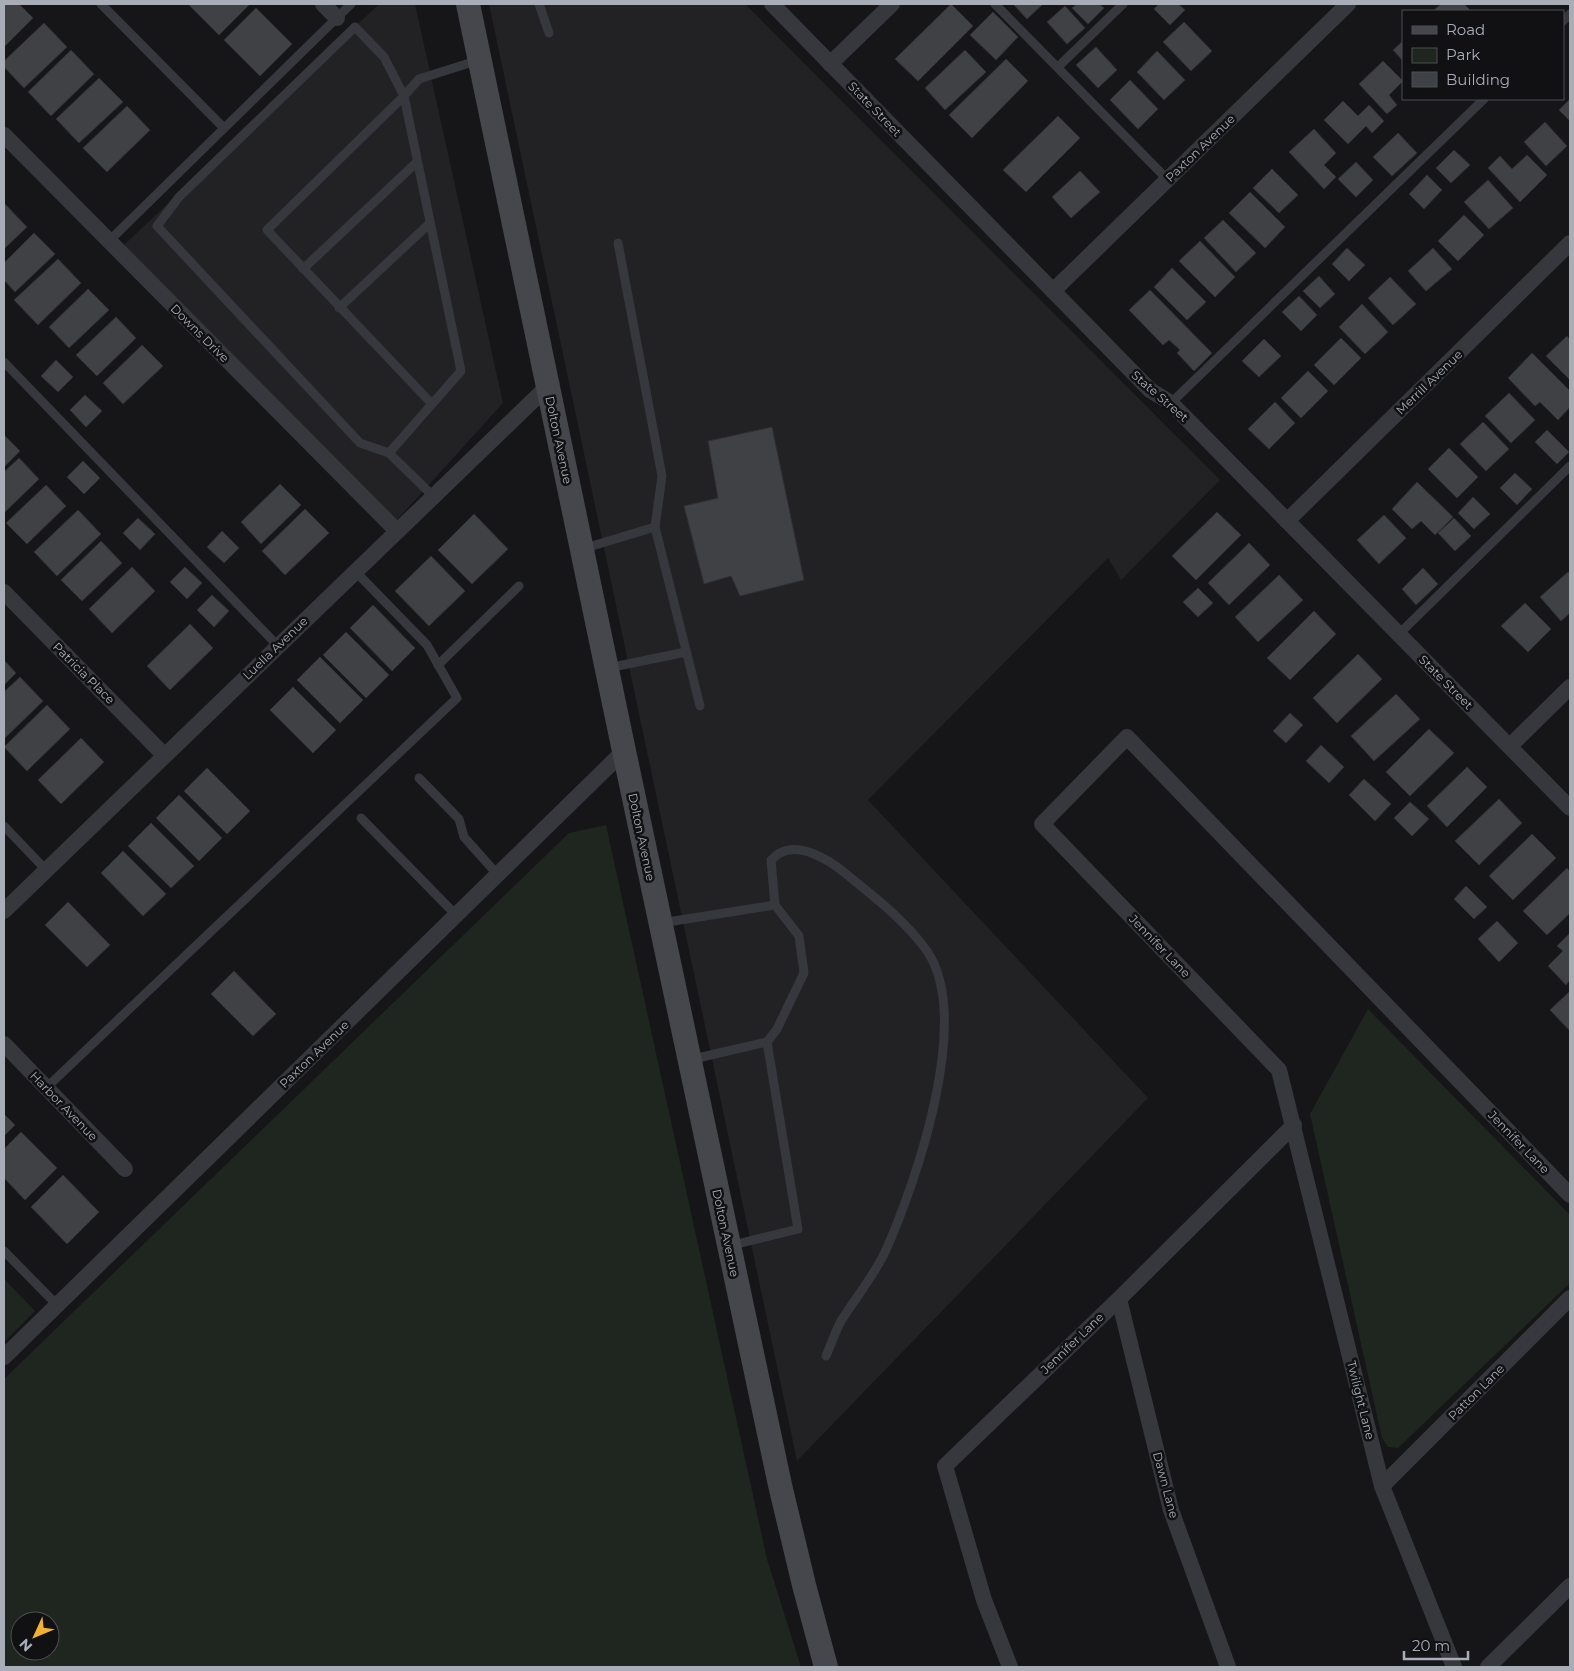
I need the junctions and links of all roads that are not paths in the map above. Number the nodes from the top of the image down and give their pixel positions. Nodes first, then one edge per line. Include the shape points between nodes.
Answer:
1 (101, 4) edge
2 (323, 4) edge
3 (351, 4) edge
4 (468, 4) edge
5 (539, 4) edge
6 (772, 4) edge
7 (892, 4) edge
8 (996, 4) edge
9 (1123, 4) edge
10 (1348, 4) edge
11 (337, 18) junction
12 (549, 33) dead end
13 (479, 59) junction
14 (830, 64) junction
15 (1058, 67) junction
16 (404, 96) junction
17 (1483, 100) edge
18 (224, 128) junction
19 (4, 135) edge
20 (418, 162) junction
21 (1168, 180) junction
22 (430, 223) junction
23 (109, 241) junction
24 (618, 243) dead end
25 (1570, 243) edge
26 (303, 269) junction
27 (1053, 292) junction
28 (339, 308) junction
29 (4, 362) edge
30 (548, 386) junction
31 (1171, 403) junction
32 (432, 404) junction
33 (389, 453) junction
34 (1570, 466) edge
35 (433, 496) junction
36 (1287, 521) junction
37 (655, 527) junction
38 (397, 531) junction
39 (582, 549) junction
40 (355, 571) junction
41 (519, 586) dead end
42 (4, 592) edge
43 (1399, 634) junction
44 (278, 646) junction
45 (686, 652) junction
46 (438, 665) junction
47 (607, 668) junction
48 (1570, 687) edge
49 (700, 706) dead end
50 (1510, 746) junction
51 (624, 751) junction
52 (164, 755) junction
53 (419, 778) dead end
54 (1570, 808) edge
55 (362, 818) dead end
56 (4, 826) edge
57 (46, 870) junction
58 (497, 874) junction
59 (775, 905) junction
60 (4, 911) edge
61 (456, 915) junction
62 (660, 923) junction
63 (767, 1042) junction
64 (4, 1044) edge
65 (690, 1060) junction
66 (46, 1088) junction
67 (1294, 1124) junction
68 (125, 1168) dead end
69 (1570, 1195) edge
70 (729, 1246) junction
71 (4, 1251) edge
72 (1570, 1298) edge
73 (1119, 1299) junction
74 (57, 1305) junction
75 (826, 1356) dead end
76 (4, 1357) edge
77 (1382, 1486) junction
78 (1570, 1586) edge
79 (826, 1667) edge
80 (1010, 1667) edge
81 (1228, 1667) edge
82 (1454, 1667) edge
83 (1488, 1667) edge

1 - 18 lane
2 - 11 street
3 - 11 lane
4 - 13 street, Dolton Avenue
5 - 12 lane
6 - 14 street, State Street
7 - 14 street
8 - 15 lane
9 - 15 lane
10 - 21 street, Paxton Avenue
11 - 18 lane
13 - 16 lane via 419,79
13 - 30 street, Dolton Avenue
14 - 27 street, State Street
15 - 21 lane
16 - 20 lane
16 - 26 lane via 266,230
16 - 33 lane via 384,57 355,27 179,197 157,226 360,444
17 - 31 lane
18 - 23 lane
19 - 23 street, Downs Drive
20 - 22 lane
20 - 26 lane
21 - 27 street, Paxton Avenue
22 - 28 lane
22 - 32 lane via 461,371
23 - 38 street, Downs Drive
24 - 37 lane via 662,476
25 - 36 street, Merrill Avenue
26 - 28 lane
27 - 31 street, State Street via 1150,390
28 - 32 lane
29 - 44 lane
30 - 35 street, Luella Avenue
30 - 39 street, Dolton Avenue
31 - 36 street, State Street
32 - 33 lane
33 - 35 lane
34 - 43 lane
35 - 38 street, Luella Avenue
36 - 43 street, State Street
37 - 39 lane
37 - 45 lane
38 - 40 street, Luella Avenue
39 - 47 street, Dolton Avenue
40 - 44 street, Luella Avenue
40 - 46 lane via 427,645
41 - 46 lane
42 - 52 street, Patricia Place
43 - 50 street, State Street
44 - 52 street, Luella Avenue
45 - 47 lane
45 - 49 lane
46 - 66 lane via 457,698
47 - 51 street, Dolton Avenue
48 - 50 street
50 - 54 street, State Street
51 - 58 street, Paxton Avenue
51 - 62 street, Dolton Avenue
52 - 57 street, Luella Avenue
53 - 58 lane via 459,819 464,837
55 - 61 lane
56 - 57 lane
57 - 60 street, Luella Avenue
58 - 61 street, Paxton Avenue
59 - 62 lane
59 - 63 lane via 799,936 804,973 777,1029
59 - 75 lane via 771,860 780,852 804,849 836,866 903,922 928,953 941,984 944,1010 942,1059 935,1101 909,1190 885,1252 841,1322
61 - 74 street, Paxton Avenue
62 - 65 street, Dolton Avenue
63 - 65 lane
63 - 70 lane via 798,1229
64 - 66 street, Harbor Avenue
65 - 70 street, Dolton Avenue
66 - 68 street, Harbor Avenue
67 - 69 street, Jennifer Lane via 1280,1070 1042,824 1126,737
67 - 73 street, Jennifer Lane
67 - 77 street, Twilight Lane
70 - 79 street, Dolton Avenue via 780,1486
71 - 74 lane
72 - 77 street, Patton Lane
73 - 80 street, Jennifer Lane via 945,1466 984,1600
73 - 81 street, Dawn Lane via 1171,1510
74 - 76 street, Paxton Avenue
77 - 82 street, Twilight Lane
78 - 83 street

